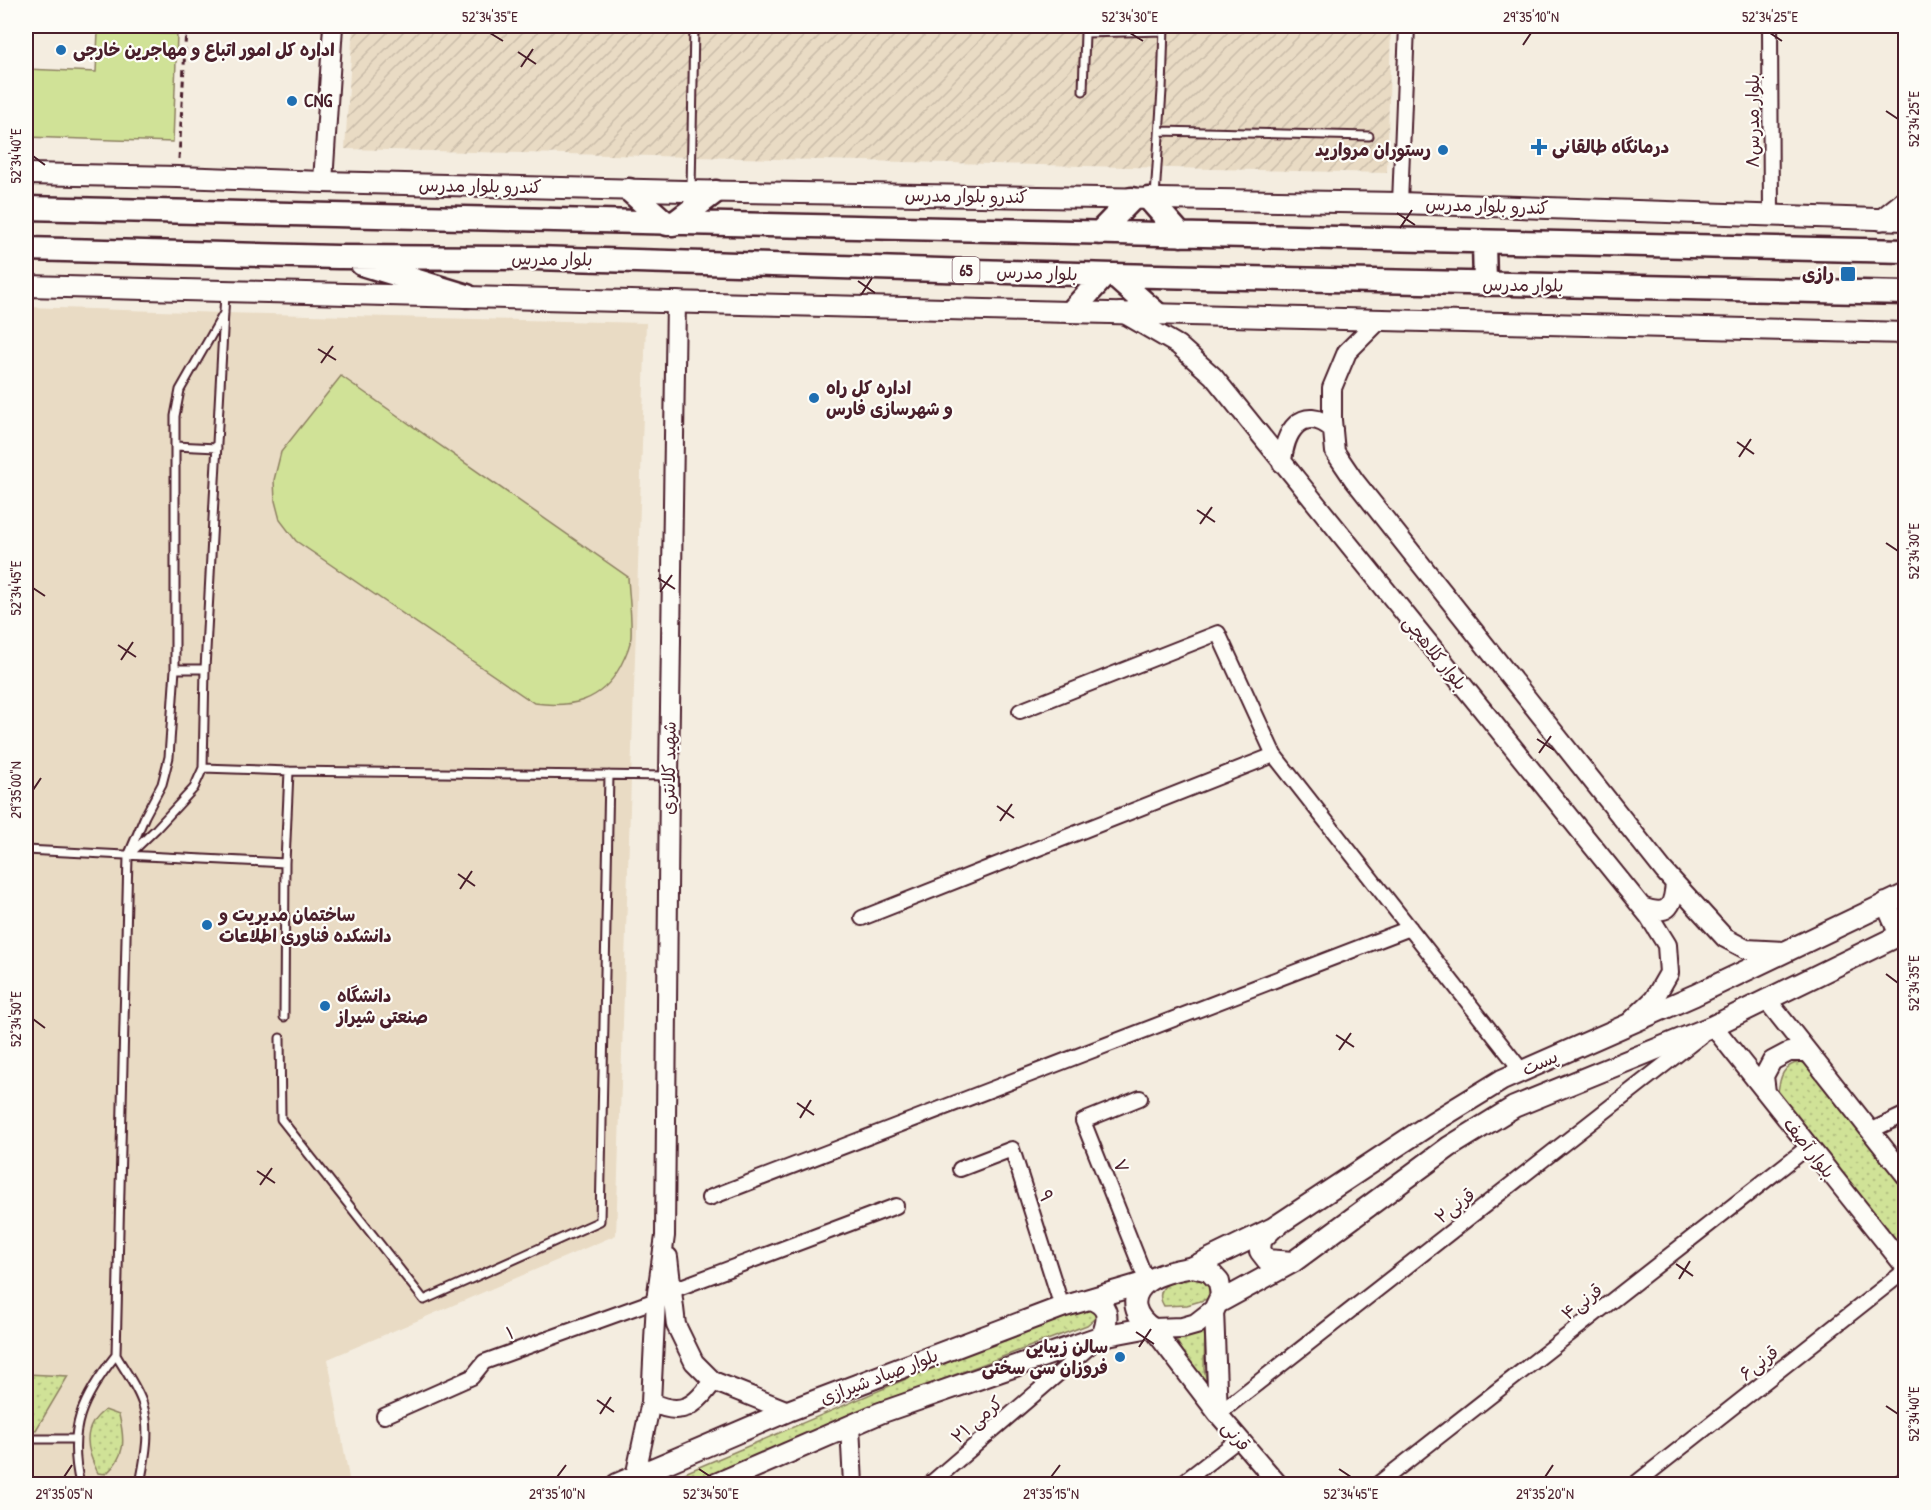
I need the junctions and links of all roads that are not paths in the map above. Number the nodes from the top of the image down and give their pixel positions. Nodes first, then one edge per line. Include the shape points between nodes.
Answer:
1 (333, 26) edge
2 (694, 26) edge
3 (1407, 26) edge
4 (1770, 26) edge
5 (1164, 28) edge
6 (1083, 91) dead end
7 (1160, 131) junction
8 (1369, 135) dead end
9 (26, 174) edge
10 (323, 182) junction
11 (628, 190) junction
12 (691, 191) junction
13 (715, 192) junction
14 (1145, 199) junction
15 (1905, 200) edge
16 (1400, 203) junction
17 (26, 208) edge
18 (1771, 216) junction
19 (1881, 220) junction
20 (1905, 220) edge
21 (670, 224) junction
22 (1099, 233) junction
23 (1181, 235) junction
24 (1484, 242) junction
25 (26, 249) edge
26 (1905, 251) edge
27 (338, 256) junction
28 (1109, 275) junction
29 (1485, 284) junction
30 (26, 286) edge
31 (225, 291) junction
32 (467, 296) junction
33 (1903, 296) edge
34 (676, 301) junction
35 (1072, 311) junction
36 (1121, 312) junction
37 (224, 313) junction
38 (1156, 313) junction
39 (1380, 319) junction
40 (1905, 333) edge
41 (1333, 429) junction
42 (175, 446) junction
43 (217, 448) junction
44 (1282, 463) junction
45 (175, 669) junction
46 (205, 669) junction
47 (1020, 711) dead end
48 (1274, 755) junction
49 (203, 768) junction
50 (290, 771) junction
51 (609, 775) junction
52 (669, 776) junction
53 (26, 850) edge
54 (128, 856) junction
55 (285, 863) junction
56 (1675, 883) junction
57 (1905, 894) edge
58 (1886, 903) junction
59 (1642, 907) junction
60 (862, 918) dead end
61 (1410, 928) junction
62 (1903, 933) edge
63 (1784, 951) junction
64 (1767, 1000) junction
65 (284, 1017) dead end
66 (1628, 1024) junction
67 (1713, 1026) junction
68 (280, 1038) dead end
69 (1806, 1052) junction
70 (1522, 1071) junction
71 (1766, 1092) junction
72 (1140, 1098) dead end
73 (1905, 1114) edge
74 (1870, 1131) junction
75 (1808, 1147) junction
76 (960, 1169) dead end
77 (1905, 1176) edge
78 (709, 1198) dead end
79 (896, 1206) dead end
80 (1273, 1228) junction
81 (665, 1236) junction
82 (1293, 1262) junction
83 (1193, 1267) junction
84 (1905, 1269) edge
85 (1147, 1282) junction
86 (673, 1290) junction
87 (1090, 1299) junction
88 (656, 1300) junction
89 (1216, 1306) junction
90 (1062, 1308) junction
91 (1151, 1328) junction
92 (1102, 1336) junction
93 (116, 1355) junction
94 (713, 1382) junction
95 (651, 1402) junction
96 (788, 1411) junction
97 (1218, 1414) junction
98 (384, 1416) dead end
99 (850, 1426) junction
100 (26, 1439) edge
101 (75, 1439) junction
102 (1239, 1439) junction
103 (635, 1477) junction
104 (1905, 1478) edge
105 (718, 1484) edge
106 (80, 1485) edge
107 (140, 1485) edge
108 (617, 1485) edge
109 (853, 1485) edge
110 (930, 1485) edge
111 (1181, 1485) edge
112 (1278, 1485) edge
113 (1378, 1485) edge
114 (1635, 1485) edge
115 (1898, 1485) edge

1 - 10 street
2 - 12 lane
3 - 16 street
4 - 18 street, بلوار مدرس۸
5 - 6 lane via 1085,33
5 - 7 lane
7 - 8 lane
7 - 14 lane
9 - 10 main road, کندرو بلوار مدرس
10 - 11 main road, کندرو بلوار مدرس
11 - 12 main road, کندرو بلوار مدرس
11 - 21 main road
12 - 13 main road, کندرو بلوار مدرس
13 - 14 main road, کندرو بلوار مدرس
13 - 21 main road
14 - 16 main road, کندرو بلوار مدرس
14 - 22 main road
14 - 23 main road
15 - 19 main road
16 - 18 main road, کندرو بلوار مدرس
17 - 21 main road, 65
18 - 19 main road, کندرو بلوار مدرس
19 - 20 main road, کندرو بلوار مدرس
21 - 22 main road, 65
22 - 23 main road, 65
23 - 24 main road, 65
24 - 26 main road, 65
24 - 29 main road
25 - 27 main road, بلوار مدرس / 65
27 - 28 main road, بلوار مدرس / 65
27 - 32 main road
28 - 29 main road, بلوار مدرس / 65
28 - 35 main road
28 - 38 main road
29 - 33 main road, بلوار مدرس / 65
30 - 31 main road
31 - 32 main road
31 - 37 lane
32 - 34 main road
34 - 35 main road
34 - 52 street, شهید کلانتری
35 - 36 main road
36 - 38 main road
36 - 44 street, بلوار کلاهچی via 1178,345 1213,376
37 - 42 lane via 180,390
37 - 43 lane
38 - 39 main road
39 - 40 main road
39 - 41 street via 1347,352 1332,388
41 - 44 street via 1310,418 1298,423 1288,435
41 - 56 street via 1335,452 1354,480
42 - 43 lane
42 - 45 lane
43 - 46 lane
44 - 59 street, بلوار کلاهچی
45 - 46 lane
45 - 54 lane via 169,757 162,784
46 - 49 lane
47 - 48 street via 1218,633
48 - 60 street
48 - 61 street
49 - 50 lane
49 - 54 lane via 194,788
50 - 51 lane
50 - 55 lane
51 - 52 lane
51 - 68 lane via 600,1221 424,1300 281,1119
52 - 81 street, شهید کلانتری
53 - 54 lane
54 - 55 lane
54 - 93 lane
55 - 65 lane
56 - 59 street via 1666,910 1656,912
56 - 63 street via 1725,938 1746,949
57 - 58 main road, پست
58 - 62 main road
58 - 63 main road, پست
59 - 66 street, بلوار کلاهچی via 1667,945 1669,973 1654,999
61 - 70 street
61 - 78 street
62 - 64 main road, پست
63 - 66 main road, پست
64 - 67 main road, پست
64 - 69 street
66 - 70 main road, پست
67 - 71 street, بلوار آصف
67 - 82 main road, پست via 1514,1107 1449,1147
67 - 97 street, قرنی۲
69 - 71 street via 1789,1052 1772,1061 1764,1076
69 - 74 street
70 - 80 main road, پست via 1432,1123
71 - 75 street, بلوار آصف
72 - 85 street, ۷ via 1083,1121
73 - 74 street
74 - 77 street
75 - 84 street, بلوار آصف
75 - 113 street, قرنی۴
76 - 90 street, ۹ via 1012,1149
79 - 86 street
80 - 82 main road via 1261,1240 1260,1251 1267,1260
80 - 83 main road, پست
81 - 86 street
81 - 88 street
82 - 89 main road, پست
83 - 85 main road
83 - 89 main road via 1209,1271 1219,1282 1221,1295
84 - 114 street, قرنی۶
85 - 87 main road, بلوار صیاد شیرازی
85 - 91 main road via 1137,1294 1135,1308
86 - 94 street via 676,1324 694,1362
87 - 90 main road, بلوار صیاد شیرازی
87 - 92 main road via 1100,1303 1106,1312
88 - 95 street
88 - 98 street, ۱ via 484,1362 472,1377
89 - 91 main road via 1196,1324 1174,1329
89 - 97 street
90 - 96 main road, بلوار صیاد شیرازی
91 - 92 main road, بلوار صیاد شیرازی
91 - 97 street, قرنی
92 - 99 main road, بلوار صیاد شیرازی
92 - 110 street, کرمی ۲۱
93 - 101 lane via 83,1406
93 - 107 lane via 142,1403 147,1425
94 - 95 street via 686,1408 666,1410
94 - 96 street
95 - 103 street
96 - 103 main road, بلوار صیاد شیرازی
97 - 102 street, قرنی
99 - 105 main road, بلوار صیاد شیرازی
99 - 109 street
100 - 101 lane
101 - 106 lane
102 - 111 street
102 - 112 street, قرنی
103 - 108 main road, بلوار صیاد شیرازی
104 - 115 street

